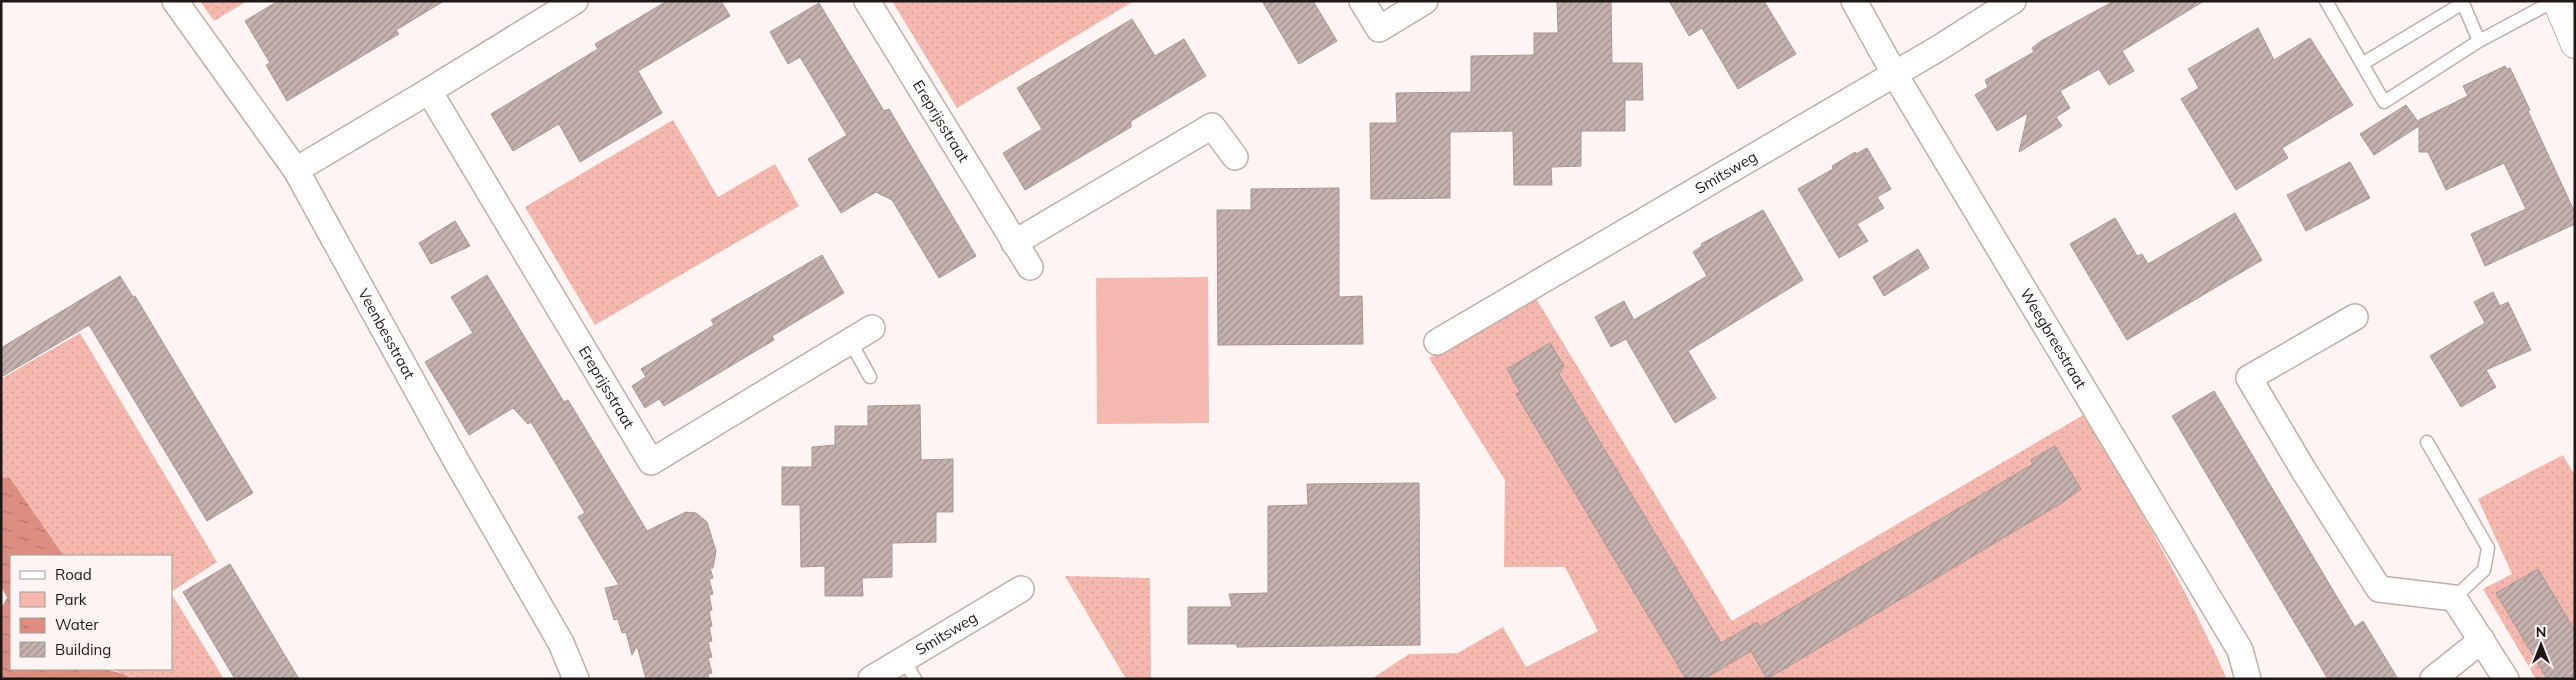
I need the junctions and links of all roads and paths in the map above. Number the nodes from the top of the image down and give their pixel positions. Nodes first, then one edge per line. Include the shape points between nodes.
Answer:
1 (175, 1) edge
2 (575, 1) edge
3 (867, 1) edge
4 (1362, 1) edge
5 (1425, 1) edge
6 (1854, 1) edge
7 (2013, 1) edge
8 (2326, 1) edge
9 (2555, 1) edge
10 (2462, 2) edge
11 (2479, 41) junction
12 (2575, 44) edge
13 (2362, 64) junction
14 (1894, 73) junction
15 (429, 91) junction
16 (1235, 157) dead end
17 (296, 170) junction
18 (1014, 243) junction
19 (1030, 267) dead end
20 (2355, 317) dead end
21 (872, 328) dead end
22 (850, 342) junction
23 (1437, 342) dead end
24 (870, 377) dead end
25 (2427, 442) dead end
26 (1021, 589) dead end
27 (2454, 598) junction
28 (2482, 640) junction
29 (909, 668) edge
30 (576, 679) edge
31 (871, 679) edge
32 (2248, 679) edge
33 (2433, 679) edge
34 (2506, 679) edge

1 - 17 street, Veenbesstraat
2 - 15 street
3 - 18 street, Ereprijsstraat
4 - 5 street via 1379,30
6 - 14 street, Weegbreestraat
7 - 14 street, Smitsweg
8 - 13 lane
9 - 11 lane
9 - 12 street
10 - 11 lane
10 - 13 lane
11 - 13 lane via 2384,102
14 - 23 street, Smitsweg
14 - 32 street, Weegbreestraat via 2240,650
15 - 17 street
15 - 22 street, Ereprijsstraat via 651,462
16 - 18 street via 1212,126
17 - 30 street, Veenbesstraat via 561,643
18 - 19 street, Ereprijsstraat
20 - 27 street via 2249,378 2379,589
21 - 22 street, Ereprijsstraat
22 - 24 lane
25 - 27 lane via 2488,548 2484,570
26 - 29 street, Smitsweg
27 - 28 street
28 - 33 street
28 - 34 street
29 - 31 street, Smitsweg

